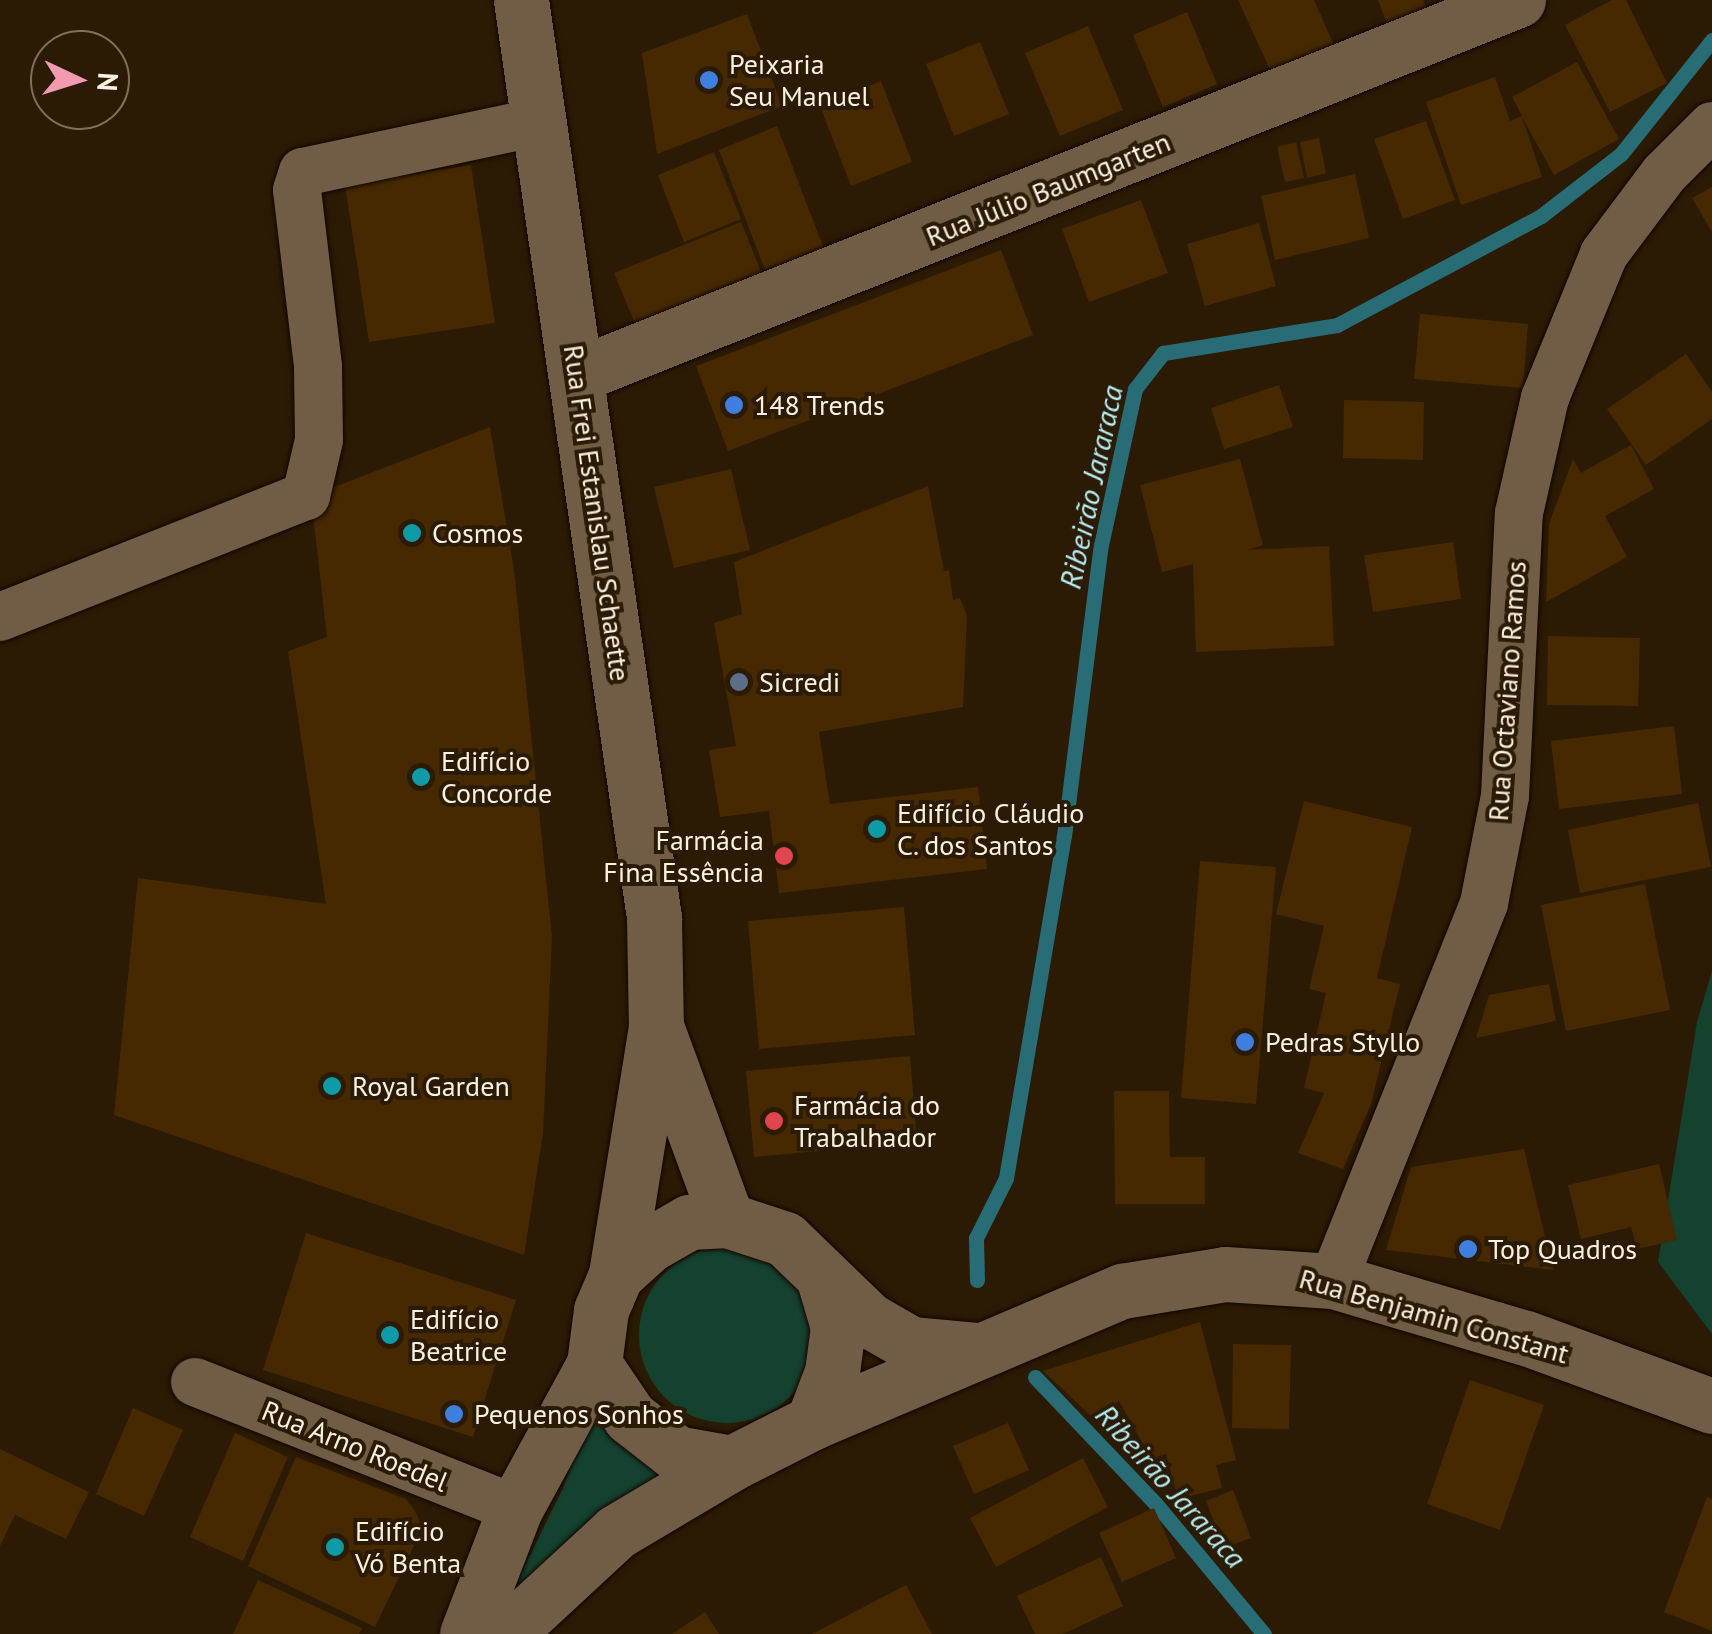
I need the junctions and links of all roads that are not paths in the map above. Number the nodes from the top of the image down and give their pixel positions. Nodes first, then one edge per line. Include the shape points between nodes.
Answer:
1 (1518, 0) edge
2 (530, 3) edge
3 (542, 121) junction
4 (1712, 126) edge
5 (577, 375) junction
6 (0, 617) edge
7 (656, 1027) junction
8 (727, 1220) junction
9 (616, 1276) junction
10 (823, 1276) junction
11 (1334, 1281) junction
12 (980, 1350) junction
13 (594, 1364) junction
14 (195, 1382) dead end
15 (1712, 1406) edge
16 (813, 1422) junction
17 (732, 1463) junction
18 (515, 1510) junction
19 (467, 1634) edge
20 (506, 1634) edge

1 - 5 main road, Rua Júlio Baumgarten
2 - 3 main road, Rua Frei Estanislau Schaette
3 - 5 main road, Rua Frei Estanislau Schaette
3 - 6 street via 303,172 297,190 320,440 306,496
4 - 11 street, Rua Octaviano Ramos via 1664,174 1604,254 1545,398 1519,513 1505,796 1484,903
5 - 7 main road, Rua Frei Estanislau Schaette via 654,917
7 - 8 main road, Rua Frei Estanislau Schaette
7 - 9 main road, Rua Frei Estanislau Schaette
8 - 9 main road via 689,1222 649,1245
8 - 10 main road via 785,1239
9 - 13 main road via 601,1310
10 - 12 main road, Rua Benjamin Constant via 869,1320 912,1344
10 - 16 main road via 838,1327 832,1372
11 - 12 main road, Rua Benjamin Constant via 1225,1274 1122,1291
11 - 15 main road, Rua Benjamin Constant via 1526,1338
12 - 16 main road, Rua Benjamin Constant
13 - 17 main road via 630,1417 676,1453
13 - 18 main road
14 - 18 street, Rua Arno Roedel
16 - 17 main road
17 - 20 main road via 616,1532
18 - 19 main road

